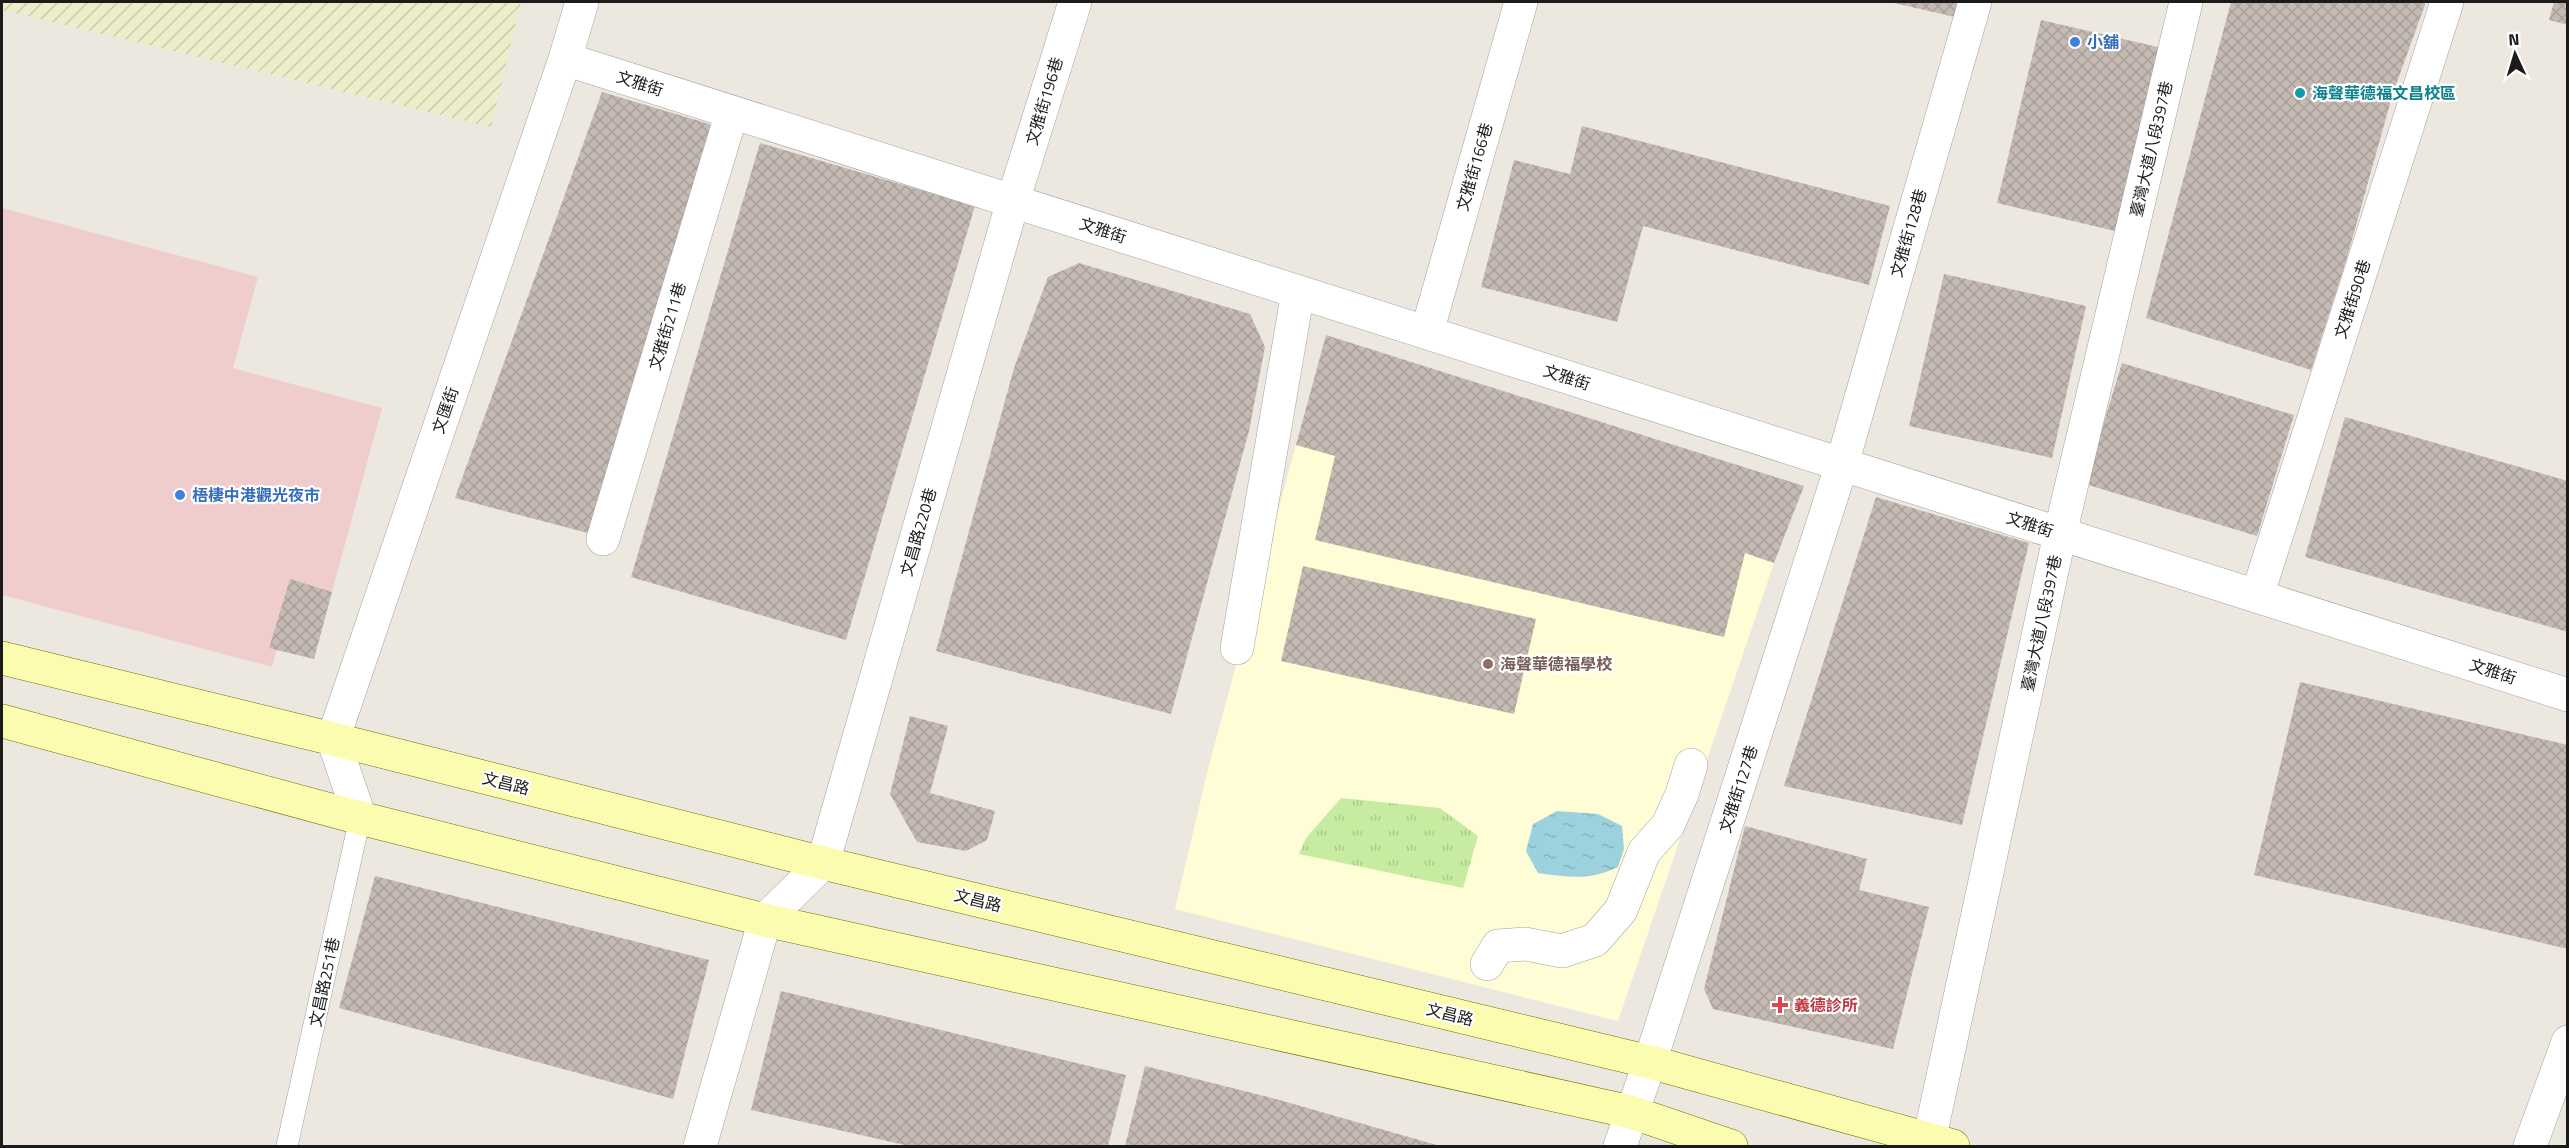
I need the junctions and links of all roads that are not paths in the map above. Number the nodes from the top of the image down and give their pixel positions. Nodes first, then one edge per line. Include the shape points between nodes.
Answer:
1 (582, 2) edge
2 (1075, 2) edge
3 (1521, 2) edge
4 (1975, 2) edge
5 (2186, 2) edge
6 (2447, 2) edge
7 (565, 59) junction
8 (732, 112) junction
9 (1012, 201) junction
10 (1298, 292) junction
11 (1427, 332) junction
12 (1842, 464) junction
13 (2060, 534) junction
14 (603, 539) dead end
15 (2257, 596) junction
16 (1237, 648) dead end
17 (2, 658) edge
18 (2568, 695) edge
19 (2, 721) edge
20 (333, 739) junction
21 (1691, 765) dead end
22 (360, 818) junction
23 (823, 863) junction
24 (765, 920) junction
25 (1487, 963) dead end
26 (2568, 1042) edge
27 (1650, 1062) junction
28 (1631, 1112) junction
29 (1941, 1144) edge
30 (288, 1146) edge
31 (700, 1146) edge
32 (1620, 1146) edge
33 (1731, 1146) edge
34 (2530, 1146) edge

1 - 7 street, 文匯街
2 - 9 street, 文雅街196巷
3 - 11 street, 文雅街166巷
4 - 12 street, 文雅街128巷
5 - 13 street, 臺灣大道八段397巷
6 - 15 street, 文雅街90巷
7 - 8 street, 文雅街
7 - 20 street, 文匯街
8 - 9 street, 文雅街
8 - 14 street, 文雅街211巷
9 - 10 street, 文雅街
9 - 23 street, 文昌路220巷
10 - 11 street, 文雅街
10 - 16 street
11 - 12 street, 文雅街
12 - 13 street, 文雅街
12 - 27 street, 文雅街127巷
13 - 15 street, 文雅街
13 - 29 street, 臺灣大道八段397巷
15 - 18 street, 文雅街
17 - 20 street, 文昌路
19 - 22 street
20 - 22 street
20 - 23 street, 文昌路
21 - 25 street via 1668,825 1644,852 1621,910 1595,940 1562,951 1525,944 1498,946
22 - 24 street
22 - 30 lane, 文昌路251巷
23 - 24 street
23 - 27 street, 文昌路
24 - 28 street
24 - 31 street
26 - 34 street
27 - 28 street, 文雅街127巷
27 - 29 street, 文昌路
28 - 32 street, 文雅街127巷
28 - 33 street

